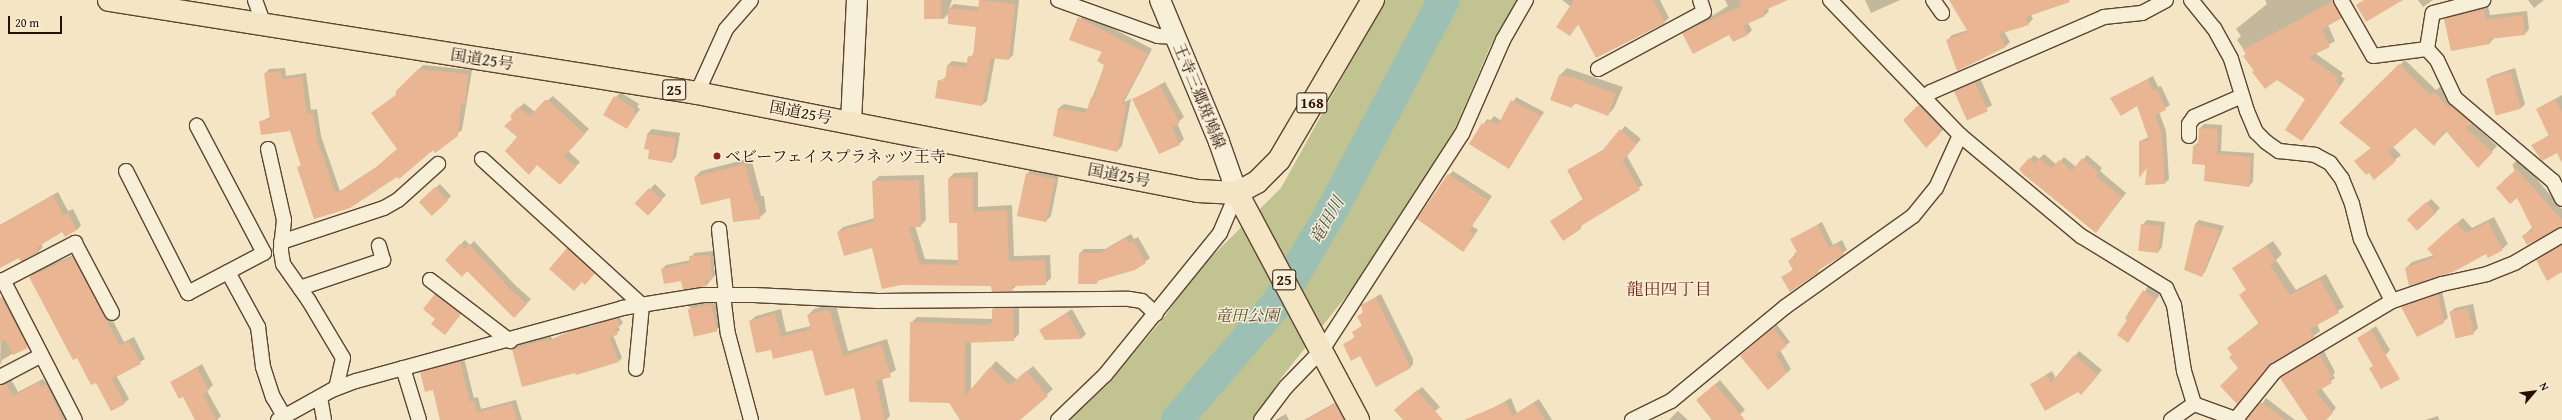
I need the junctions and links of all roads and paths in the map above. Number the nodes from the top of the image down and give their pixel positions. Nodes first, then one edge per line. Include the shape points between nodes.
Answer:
1 (109, 0) edge
2 (256, 0) edge
3 (751, 0) edge
4 (857, 0) edge
5 (1058, 0) edge
6 (1160, 0) edge
7 (1373, 0) edge
8 (1526, 0) edge
9 (1700, 0) edge
10 (1830, 0) edge
11 (1933, 0) edge
12 (2166, 0) edge
13 (2190, 0) edge
14 (2341, 0) edge
15 (2483, 0) edge
16 (1942, 13) dead end
17 (264, 25) junction
18 (1177, 37) junction
19 (2427, 49) junction
20 (1598, 69) dead end
21 (697, 93) junction
22 (2242, 96) junction
23 (1924, 98) junction
24 (851, 122) junction
25 (197, 126) dead end
26 (1960, 135) junction
27 (2188, 136) dead end
28 (268, 149) dead end
29 (482, 159) dead end
30 (438, 164) dead end
31 (126, 171) dead end
32 (1237, 193) junction
33 (2562, 199) edge
34 (719, 229) dead end
35 (2562, 235) edge
36 (282, 242) junction
37 (379, 246) dead end
38 (228, 272) junction
39 (430, 280) dead end
40 (2, 281) edge
41 (300, 288) junction
42 (724, 295) junction
43 (2392, 301) junction
44 (642, 305) junction
45 (112, 313) dead end
46 (1156, 314) junction
47 (510, 341) junction
48 (1322, 350) junction
49 (40, 356) junction
50 (404, 368) junction
51 (636, 369) dead end
52 (0, 377) edge
53 (336, 388) junction
54 (320, 397) junction
55 (2194, 404) junction
56 (281, 418) edge
57 (2237, 419) edge
58 (75, 420) edge
59 (324, 420) edge
60 (419, 420) edge
61 (751, 420) edge
62 (1058, 420) edge
63 (1261, 420) edge
64 (1358, 420) edge
65 (1632, 420) edge
66 (2171, 420) edge

1 - 17 highway, 国道25号 / 25
2 - 17 street
3 - 21 street via 726,29
4 - 24 main road
5 - 18 street via 1158,36
6 - 18 main road, 王寺三郷斑鳩線
7 - 32 highway, 168 via 1279,160 1257,182
8 - 48 street via 1503,40 1462,134
9 - 20 street via 1704,12
10 - 23 street
11 - 16 street
12 - 23 street via 2142,13 2104,17 1931,92
13 - 22 street via 2214,28 2231,59
14 - 19 street via 2373,56
15 - 19 street via 2433,13
17 - 21 highway, 国道25号 / 25
18 - 32 main road, 王寺三郷斑鳩線
19 - 33 street via 2437,60 2455,98 2553,181
21 - 24 highway, 国道25号 / 25
22 - 27 street via 2194,117 2188,124
22 - 43 street via 2256,132 2266,142 2279,151 2315,155 2330,163 2342,179 2361,239
23 - 26 street
24 - 32 highway, 国道25号 / 25 via 1198,191
25 - 38 street via 264,253
26 - 55 street via 2081,236 2166,288 2174,305 2184,371
26 - 65 street via 1936,188 1913,216 1785,307 1671,401
28 - 36 street via 284,220
29 - 44 street
30 - 36 street via 398,200 384,208
31 - 38 street via 188,294
32 - 46 street via 1220,233 1182,276
32 - 48 highway, 25
34 - 42 street
35 - 43 street via 2516,262 2487,274 2442,284
36 - 41 street via 283,264
37 - 41 street via 383,260
38 - 56 street via 258,327 263,367
39 - 47 street
40 - 45 street via 75,243
40 - 49 street
41 - 53 street via 342,358
42 - 44 street via 703,295
42 - 46 street via 878,301 1129,300 1142,301
42 - 61 street via 728,334
43 - 57 street via 2275,371
44 - 47 street
44 - 51 street
46 - 62 street via 1105,375
47 - 50 street
48 - 63 street via 1286,387
48 - 64 highway, 25
49 - 52 street
49 - 58 street
50 - 53 street
50 - 60 street
53 - 54 street
54 - 56 street
54 - 59 street
55 - 57 street
55 - 66 street

